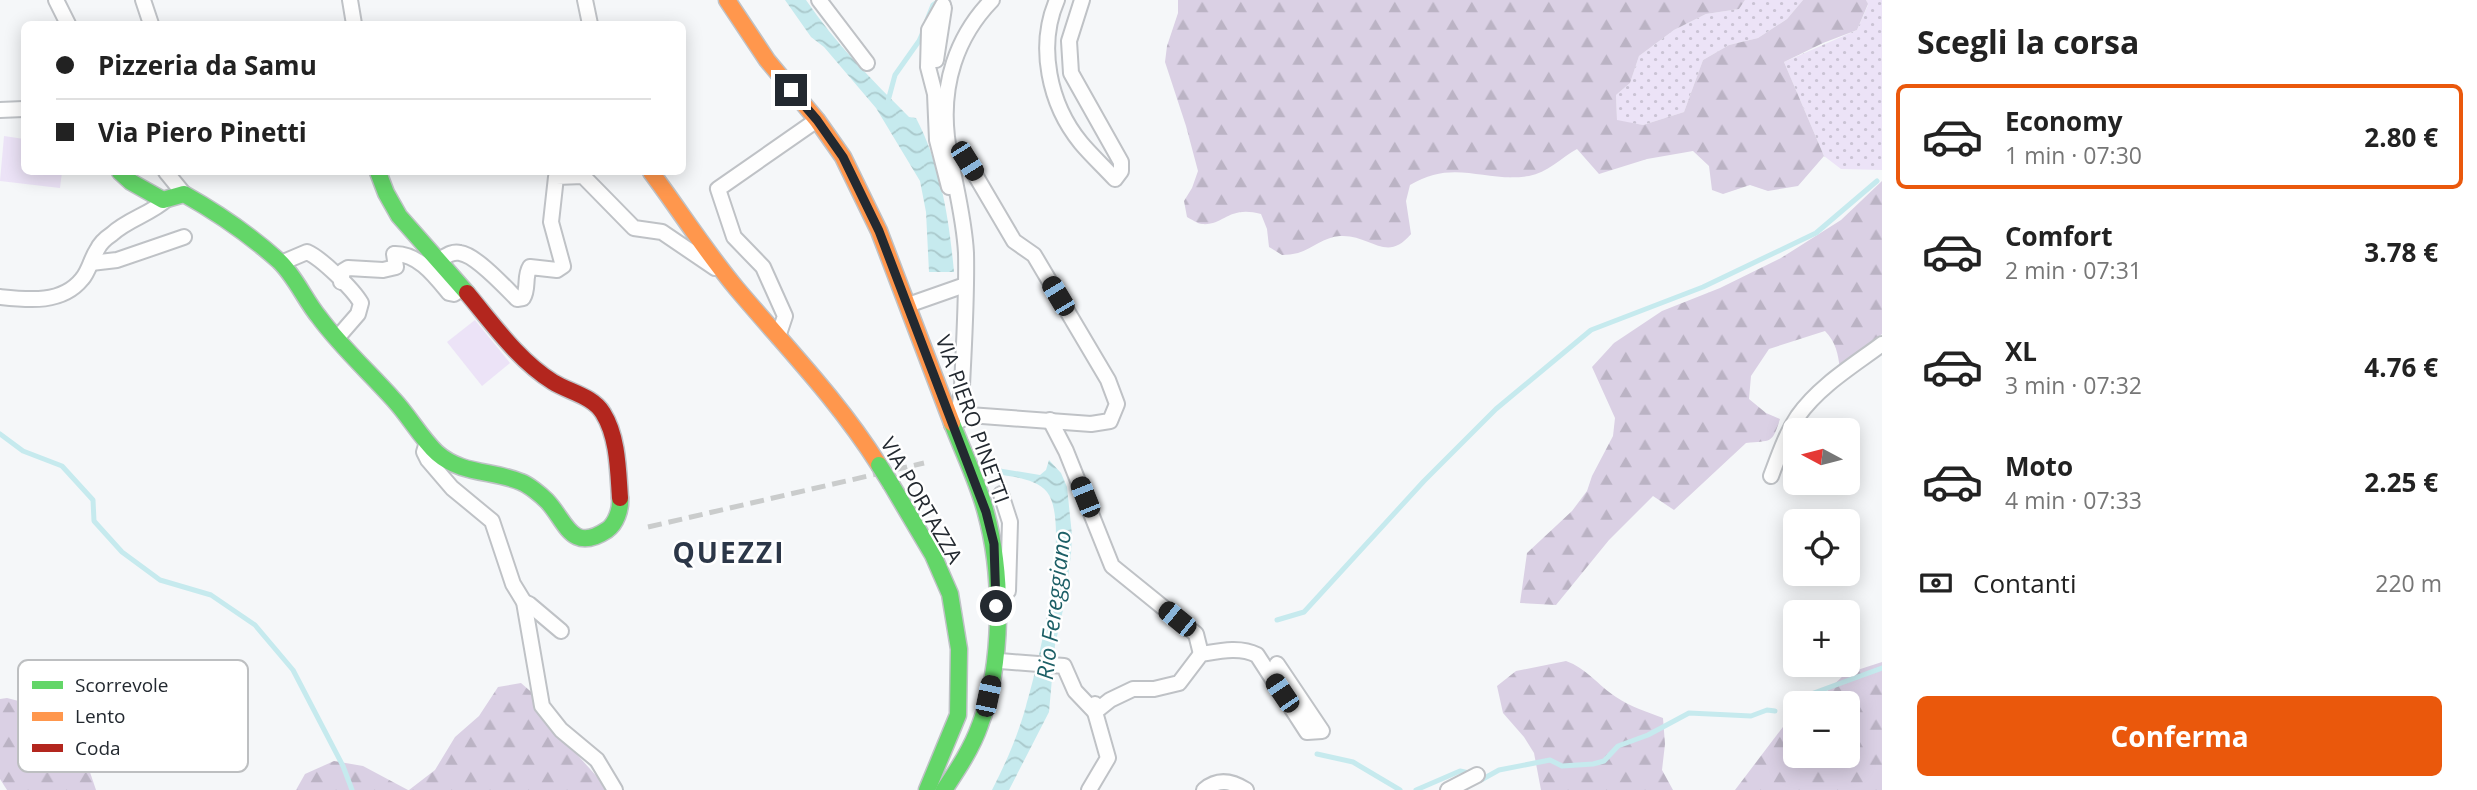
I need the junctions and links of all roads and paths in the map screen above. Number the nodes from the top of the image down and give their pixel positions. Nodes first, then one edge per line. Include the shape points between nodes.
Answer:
1 (57, 0) edge
2 (143, 0) edge
3 (350, 0) edge
4 (585, 0) edge
5 (727, 0) edge
6 (819, 0) edge
7 (992, 0) edge
8 (1057, 0) edge
9 (1082, 0) edge
10 (942, 2) edge
11 (67, 21) edge
12 (150, 21) edge
13 (354, 21) edge
14 (589, 21) edge
15 (867, 63) dead end
16 (948, 90) junction
17 (21, 109) edge
18 (0, 110) edge
19 (817, 120) junction
20 (951, 153) junction
21 (124, 175) edge
22 (168, 175) edge
23 (379, 175) edge
24 (653, 175) edge
25 (184, 194) junction
26 (167, 199) junction
27 (184, 237) dead end
28 (966, 251) junction
29 (439, 260) junction
30 (91, 263) junction
31 (281, 263) junction
32 (720, 269) junction
33 (341, 282) junction
34 (965, 285) junction
35 (462, 288) junction
36 (0, 297) edge
37 (908, 305) junction
38 (338, 337) junction
39 (778, 337) junction
40 (1882, 344) edge
41 (1050, 420) junction
42 (952, 425) junction
43 (427, 442) junction
44 (1771, 476) dead end
45 (1001, 494) dead end
46 (1008, 591) dead end
47 (524, 602) junction
48 (561, 631) dead end
49 (1201, 654) junction
50 (1000, 661) dead end
51 (1277, 664) dead end
52 (1095, 706) junction
53 (1477, 775) dead end
54 (615, 790) edge
55 (928, 790) edge
56 (944, 790) edge
57 (1088, 790) edge
58 (1204, 790) edge
59 (1246, 790) edge
60 (1448, 790) edge

1 - 11 street
2 - 12 street
3 - 13 street
4 - 14 street
5 - 19 street, VIA PIERO PINETTI via 767,60
6 - 15 street
7 - 16 street via 965,32
8 - 9 street via 1049,18 1046,57 1051,83 1061,112 1080,141 1115,179 1121,162 1070,73 1069,41
10 - 16 street via 945,10 936,77
10 - 28 street via 929,30 928,67 955,237
16 - 20 street
17 - 18 street
19 - 37 street, VIA PIERO PINETTI via 843,157
19 - 39 street via 718,189 734,237 763,267 785,316
20 - 28 street
20 - 41 street via 967,161 1014,241 1034,255 1108,380 1117,404 1111,421
21 - 26 street via 146,192
22 - 25 street
23 - 29 street via 399,216
24 - 32 street, VIA PORTAZZA
25 - 26 street
25 - 31 street via 222,216
26 - 30 street via 115,230 98,247
27 - 30 street via 117,260
28 - 34 street
29 - 32 street via 447,254 463,253 517,299 523,298 529,268 557,270 564,266 551,222 556,177 583,176 634,228 662,232
29 - 35 street
30 - 36 street via 83,279 69,291 48,299
31 - 33 street via 307,252 324,262
31 - 38 street
32 - 39 street, VIA PORTAZZA
33 - 35 street via 348,268 396,267 394,254 402,254 420,262 449,293
33 - 38 street via 361,303 358,314
34 - 37 street
34 - 42 street via 962,386
35 - 43 street via 539,374 602,411 616,451 621,504 615,521 597,536 574,536 547,501 522,482 467,470 449,462
37 - 42 street, VIA PIERO PINETTI
38 - 43 street
39 - 55 street, VIA PORTAZZA, bridge via 865,441 933,555 950,594 959,649 958,715
40 - 44 street via 1799,414
41 - 42 street via 970,415
41 - 49 street via 1112,566 1196,634
42 - 56 street, VIA PIERO PINETTI via 994,544 997,629 985,713
43 - 47 street via 424,452 428,460 452,488 492,521 513,584
45 - 46 street, VIA PIERO PINETTI via 1010,522
47 - 48 street
47 - 54 street via 542,706 561,730 597,760
49 - 51 street via 1248,650 1257,655 1307,732 1322,731
49 - 52 street via 1179,683 1133,689
50 - 52 street via 1064,666 1075,691
52 - 57 street via 1108,758
53 - 60 street
58 - 59 street via 1227,781

